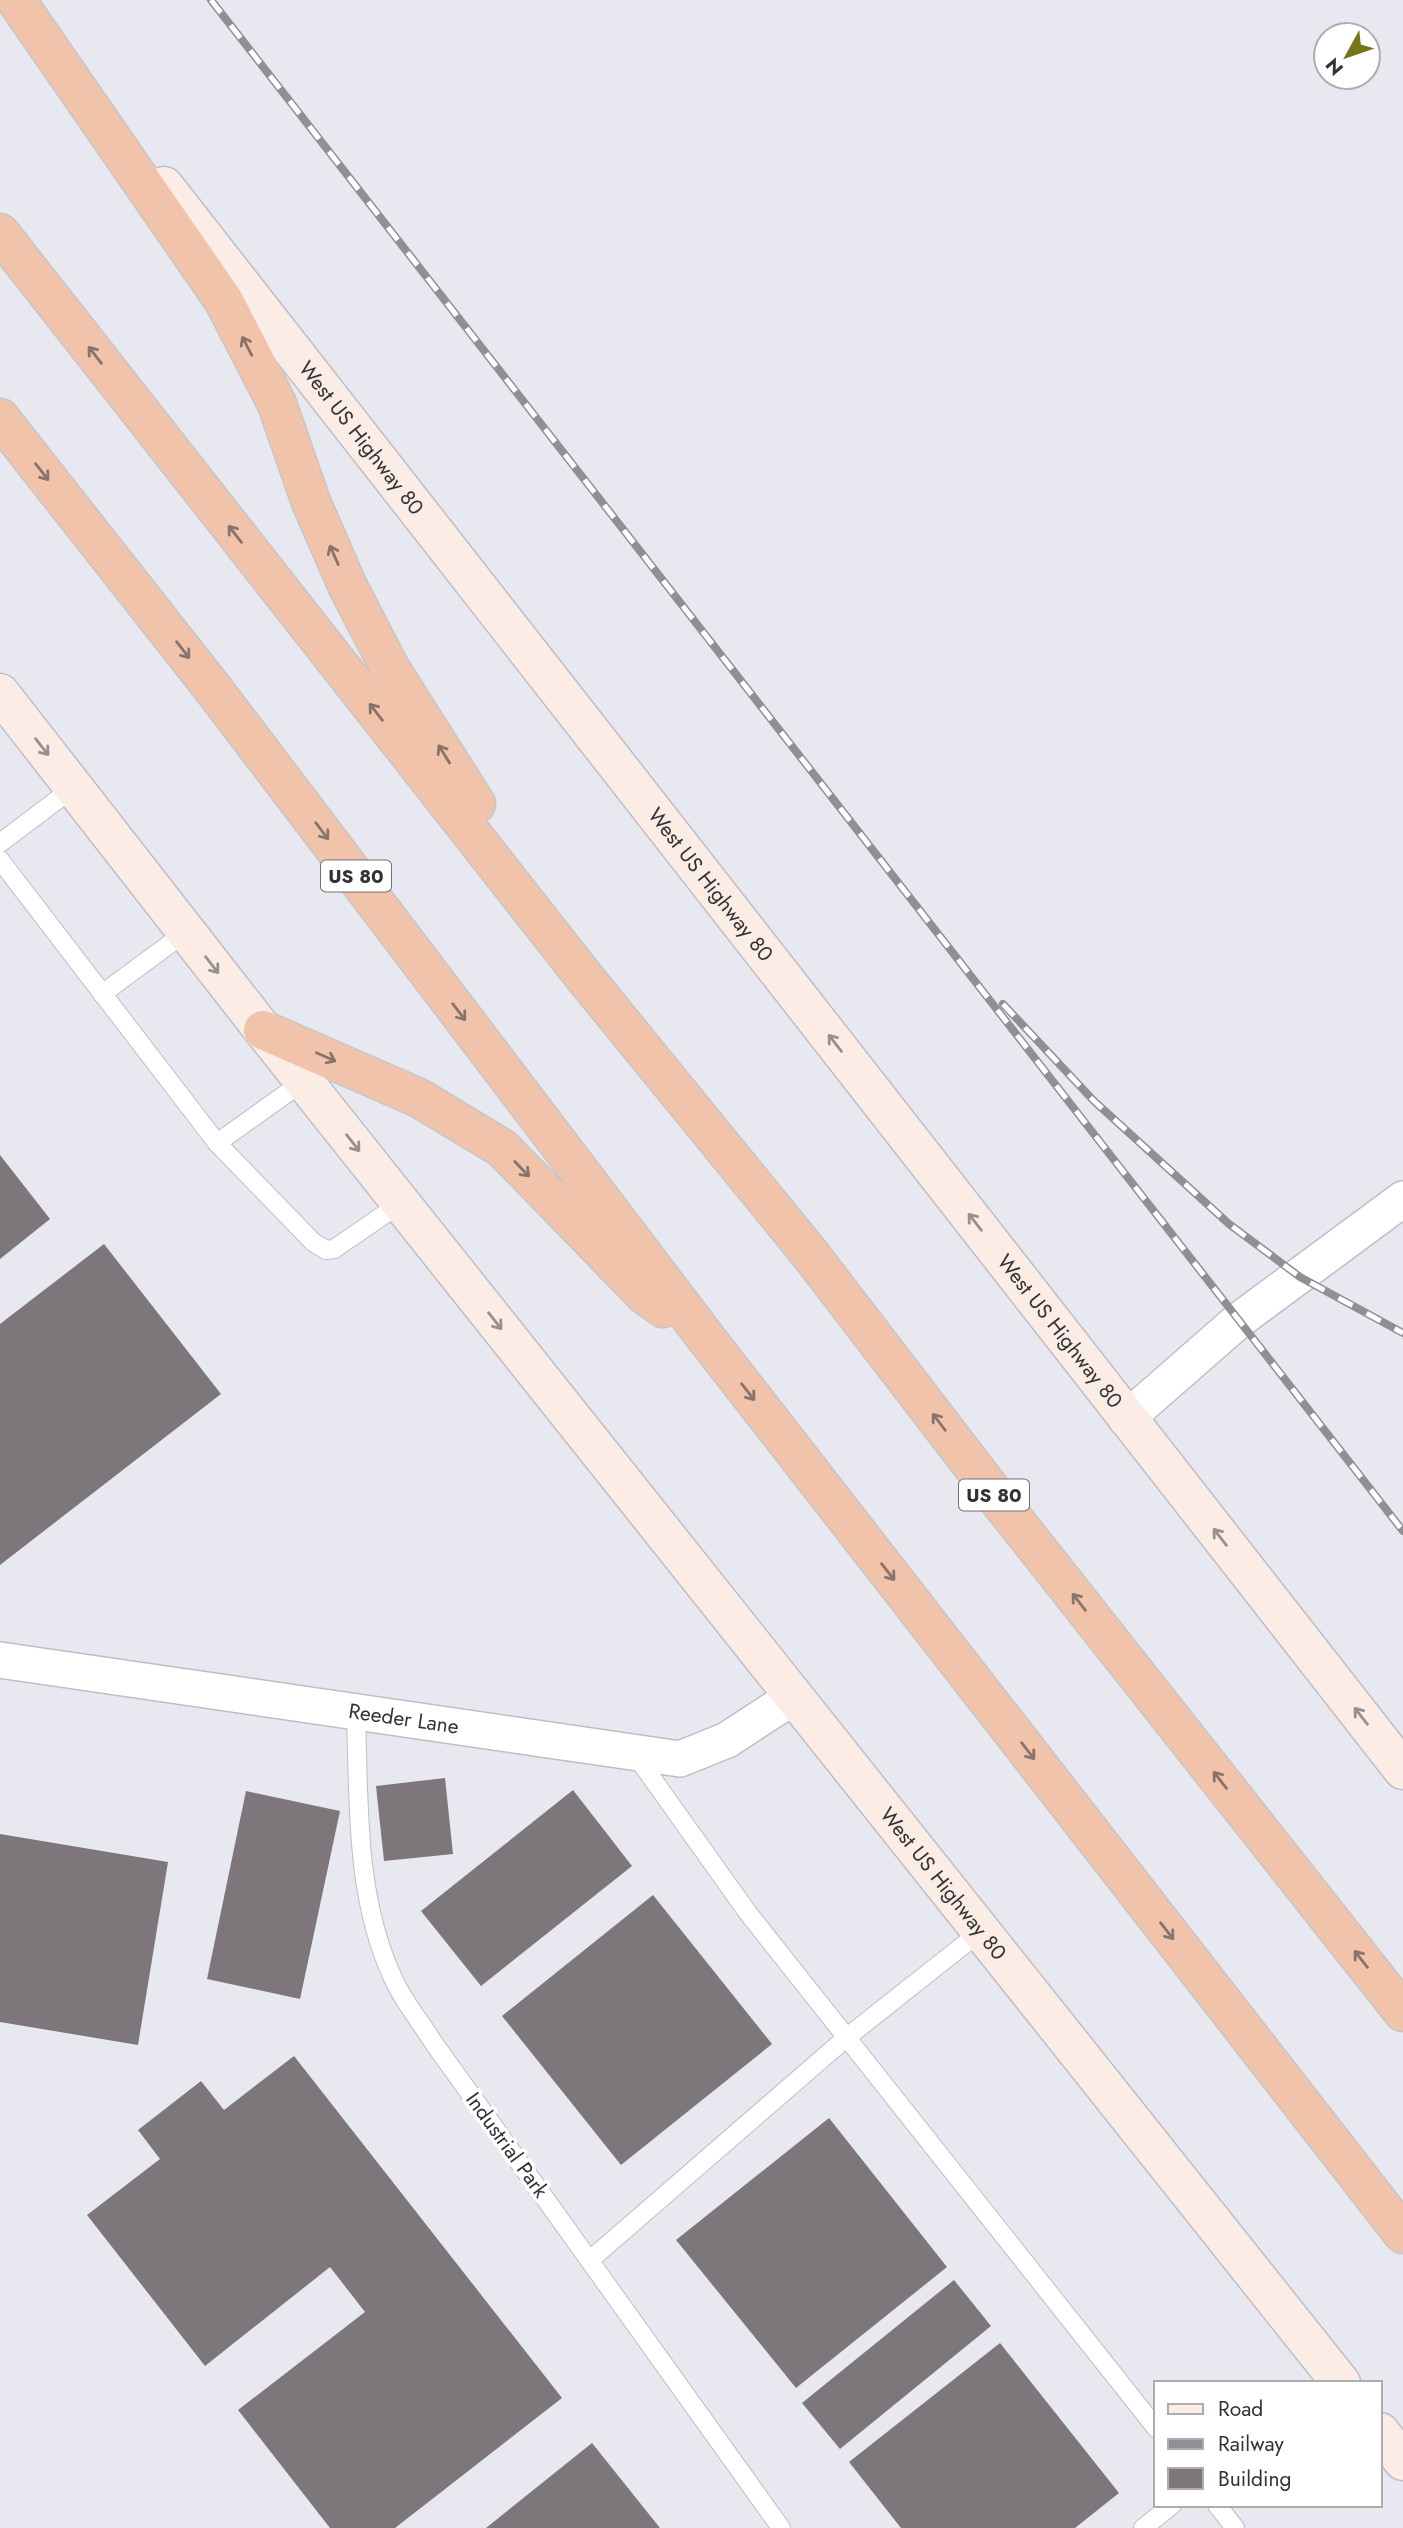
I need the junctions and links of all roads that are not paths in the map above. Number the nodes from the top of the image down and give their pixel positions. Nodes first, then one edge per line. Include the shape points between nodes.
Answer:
1 (17, 0) edge
2 (0, 233) edge
3 (0, 418) edge
4 (0, 693) edge
5 (73, 788) junction
6 (0, 844) edge
7 (0, 860) edge
8 (186, 932) junction
9 (585, 978) junction
10 (102, 994) junction
11 (263, 1030) junction
12 (304, 1081) junction
13 (217, 1143) junction
14 (1403, 1199) edge
15 (401, 1203) junction
16 (706, 1338) junction
17 (1126, 1419) junction
18 (0, 1660) edge
19 (793, 1696) junction
20 (356, 1714) junction
21 (634, 1753) junction
22 (1403, 1770) edge
23 (980, 1931) junction
24 (1403, 2012) edge
25 (846, 2038) junction
26 (1403, 2234) edge
27 (590, 2260) junction
28 (1336, 2381) edge
29 (1154, 2425) edge
30 (1382, 2435) edge
31 (1403, 2461) edge
32 (1169, 2507) edge
33 (1219, 2507) edge
34 (782, 2528) edge
35 (1143, 2528) edge
36 (1235, 2528) edge

9 -> 1 highway via 390,668 311,502 277,404 224,301
17 -> 1 main road, West US Highway 80
9 -> 2 highway, US 80
3 -> 16 highway, US 80 via 214,690
4 -> 5 main road, West US Highway 80
5 - 6 lane
5 - 8 main road, West US Highway 80
7 - 10 lane
8 - 10 lane
8 -> 11 main road, West US Highway 80
24 -> 9 highway, US 80 via 1000,1503 810,1254
10 - 13 lane
11 - 12 main road, West US Highway 80
11 -> 16 highway via 419,1098 502,1148 645,1296
12 - 13 lane
12 -> 15 main road, West US Highway 80
13 - 15 lane via 295,1225 327,1250
14 - 17 street via 1238,1321
15 -> 19 main road, West US Highway 80
16 -> 26 highway, US 80
22 -> 17 main road, West US Highway 80
18 - 20 street, Reeder Lane
19 - 21 street, Reeder Lane via 727,1740 680,1759
19 - 23 main road, West US Highway 80
20 - 21 street, Reeder Lane
20 - 27 lane, Industrial Park via 360,1834 369,1910 393,1979
21 - 25 lane via 748,1913
23 - 25 lane
23 - 28 main road, West US Highway 80
25 - 27 lane
25 - 29 lane
27 - 34 lane, Industrial Park
30 - 31 main road
32 - 35 lane
33 - 36 lane

